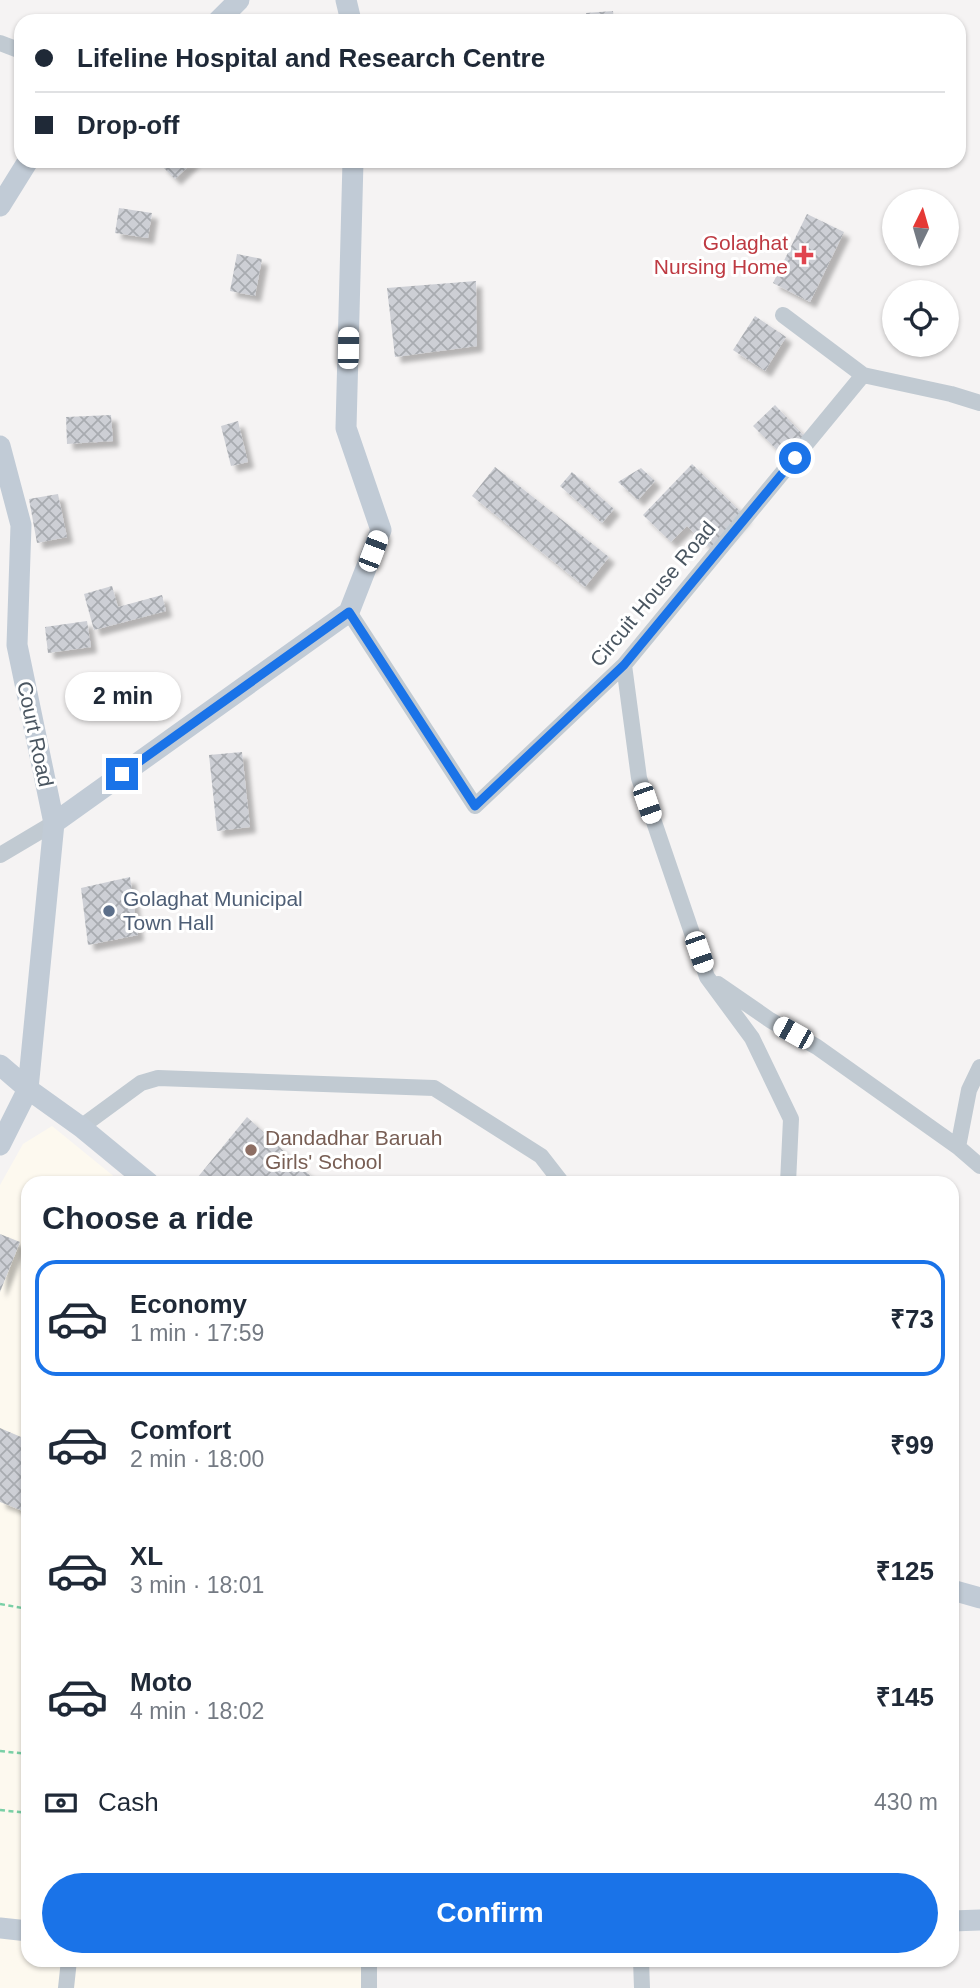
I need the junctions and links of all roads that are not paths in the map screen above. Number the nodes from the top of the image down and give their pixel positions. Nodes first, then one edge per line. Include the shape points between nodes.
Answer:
1 (239, 0) edge
2 (225, 14) edge
3 (24, 168) edge
4 (353, 168) edge
5 (0, 206) edge
6 (783, 315) dead end
7 (863, 375) junction
8 (980, 403) edge
9 (0, 446) edge
10 (349, 612) junction
11 (8, 645) edge
12 (624, 665) junction
13 (54, 823) junction
14 (0, 855) edge
15 (707, 977) junction
16 (0, 1065) edge
17 (980, 1067) edge
18 (28, 1088) junction
19 (81, 1127) junction
20 (0, 1145) edge
21 (958, 1147) junction
22 (980, 1166) edge
23 (135, 1176) edge
24 (557, 1176) edge
25 (788, 1176) edge
26 (959, 1592) edge
27 (980, 1598) edge
28 (980, 1920) edge
29 (959, 1921) edge
30 (0, 1928) edge
31 (21, 1930) edge
32 (68, 1967) edge
33 (369, 1967) edge
34 (641, 1967) edge
35 (66, 1988) edge
36 (369, 1988) edge
37 (642, 1988) edge

1 - 2 street
3 - 5 street
4 - 10 street via 346,428 381,530
6 - 7 street
7 - 8 street
7 - 12 street, Circuit House Road
9 - 11 street, Court Road via 21,525
10 - 12 street, Circuit House Road via 475,806
10 - 13 street
11 - 13 street, Court Road
12 - 15 street via 639,778
13 - 14 street
13 - 18 street, Court Road
15 - 21 street via 817,1047
15 - 25 street via 752,1038 791,1119
16 - 18 street
17 - 21 street via 969,1090
18 - 19 street
18 - 20 street
19 - 23 street
19 - 24 street via 141,1083 158,1078 434,1088 541,1156
21 - 22 street
26 - 27 street
28 - 29 street
30 - 31 street
32 - 35 street
33 - 36 street
34 - 37 street

